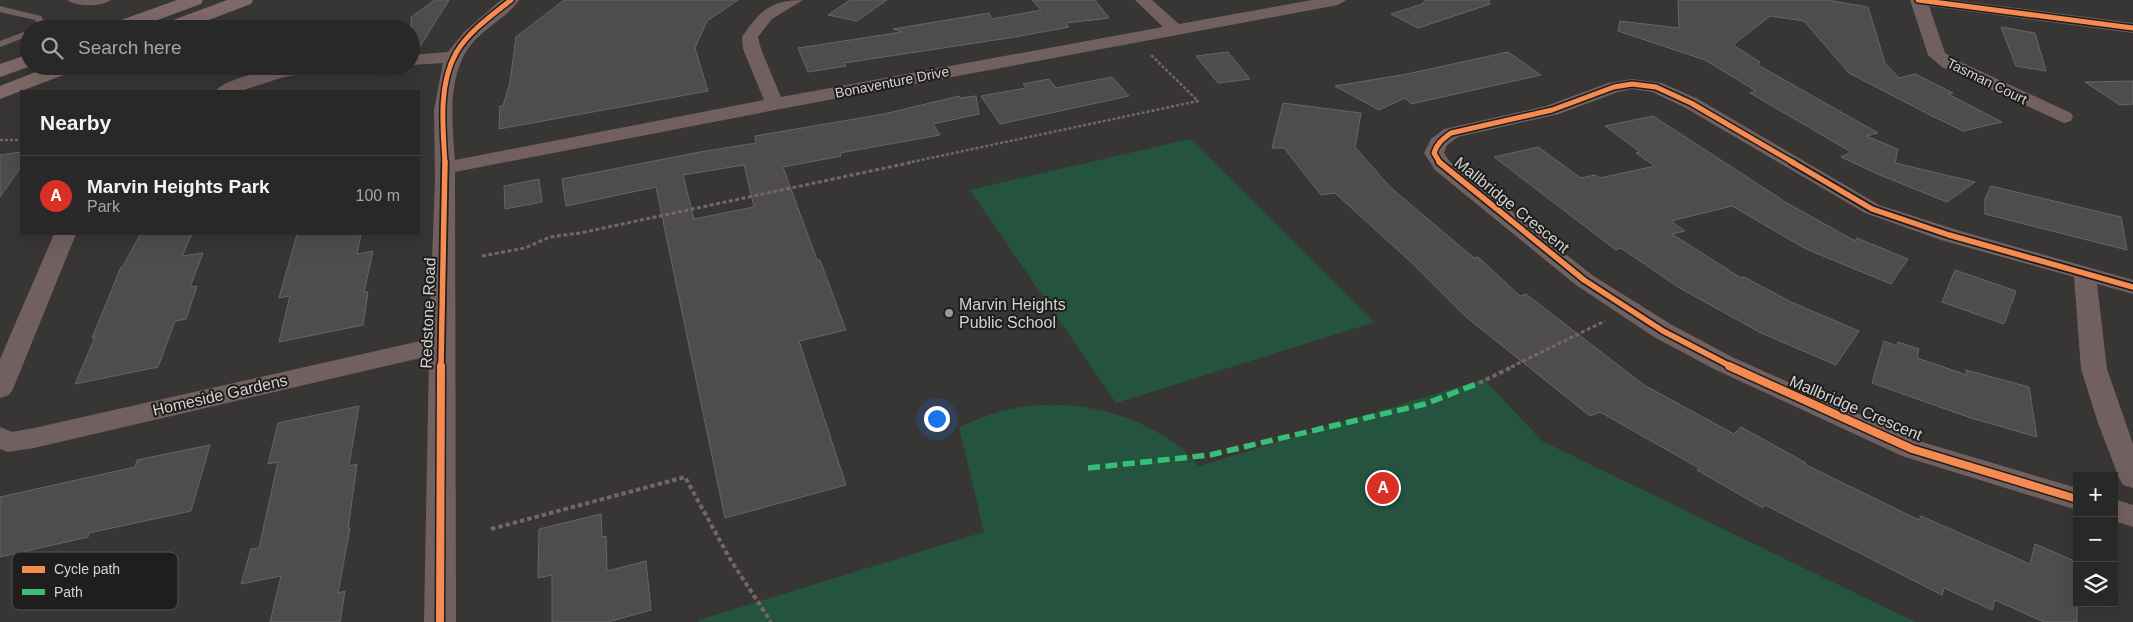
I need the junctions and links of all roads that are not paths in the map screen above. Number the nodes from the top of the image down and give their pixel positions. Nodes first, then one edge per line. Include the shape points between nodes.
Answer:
1 (71, 0) edge
2 (107, 0) edge
3 (194, 0) edge
4 (244, 0) edge
5 (511, 0) edge
6 (795, 0) edge
7 (1143, 0) edge
8 (1338, 0) edge
9 (1918, 0) edge
10 (0, 9) edge
11 (39, 20) edge
12 (139, 20) edge
13 (192, 20) edge
14 (2133, 28) edge
15 (1175, 30) junction
16 (20, 36) edge
17 (0, 44) edge
18 (453, 57) junction
19 (420, 59) edge
20 (20, 63) edge
21 (0, 71) edge
22 (47, 75) edge
23 (266, 75) edge
24 (227, 90) edge
25 (0, 93) edge
26 (775, 104) junction
27 (2064, 117) dead end
28 (446, 168) junction
29 (65, 235) edge
30 (2085, 275) junction
31 (2133, 287) edge
32 (440, 344) junction
33 (0, 389) edge
34 (0, 437) edge
35 (2133, 478) edge
36 (2073, 498) edge
37 (2118, 511) edge
38 (2133, 516) edge
39 (440, 622) edge

1 - 2 lane via 84,3
3 - 12 main road
4 - 13 main road
5 - 18 street, Redstone Road
6 - 26 street via 766,16 750,37
7 - 15 street
8 - 15 street, Bonaventure Drive
9 - 14 street
9 - 27 street, Tasman Court via 1936,55
10 - 11 lane
15 - 26 street, Bonaventure Drive
16 - 17 lane
18 - 19 street
18 - 28 street, Redstone Road via 442,100
20 - 21 main road
22 - 25 main road
23 - 24 street
26 - 28 street, Bonaventure Drive
28 - 32 street, Redstone Road
29 - 33 street
30 - 31 street, Mallbridge Crescent
30 - 35 street via 2094,369
30 - 36 street, Mallbridge Crescent via 1872,209 1691,103 1656,87 1632,84 1614,87 1552,110 1451,133 1438,142 1434,153 1442,166 1584,280 1628,310 1723,363 1912,448
32 - 34 street, Homeside Gardens via 34,438 8,442
32 - 39 street, Redstone Road
37 - 38 street

